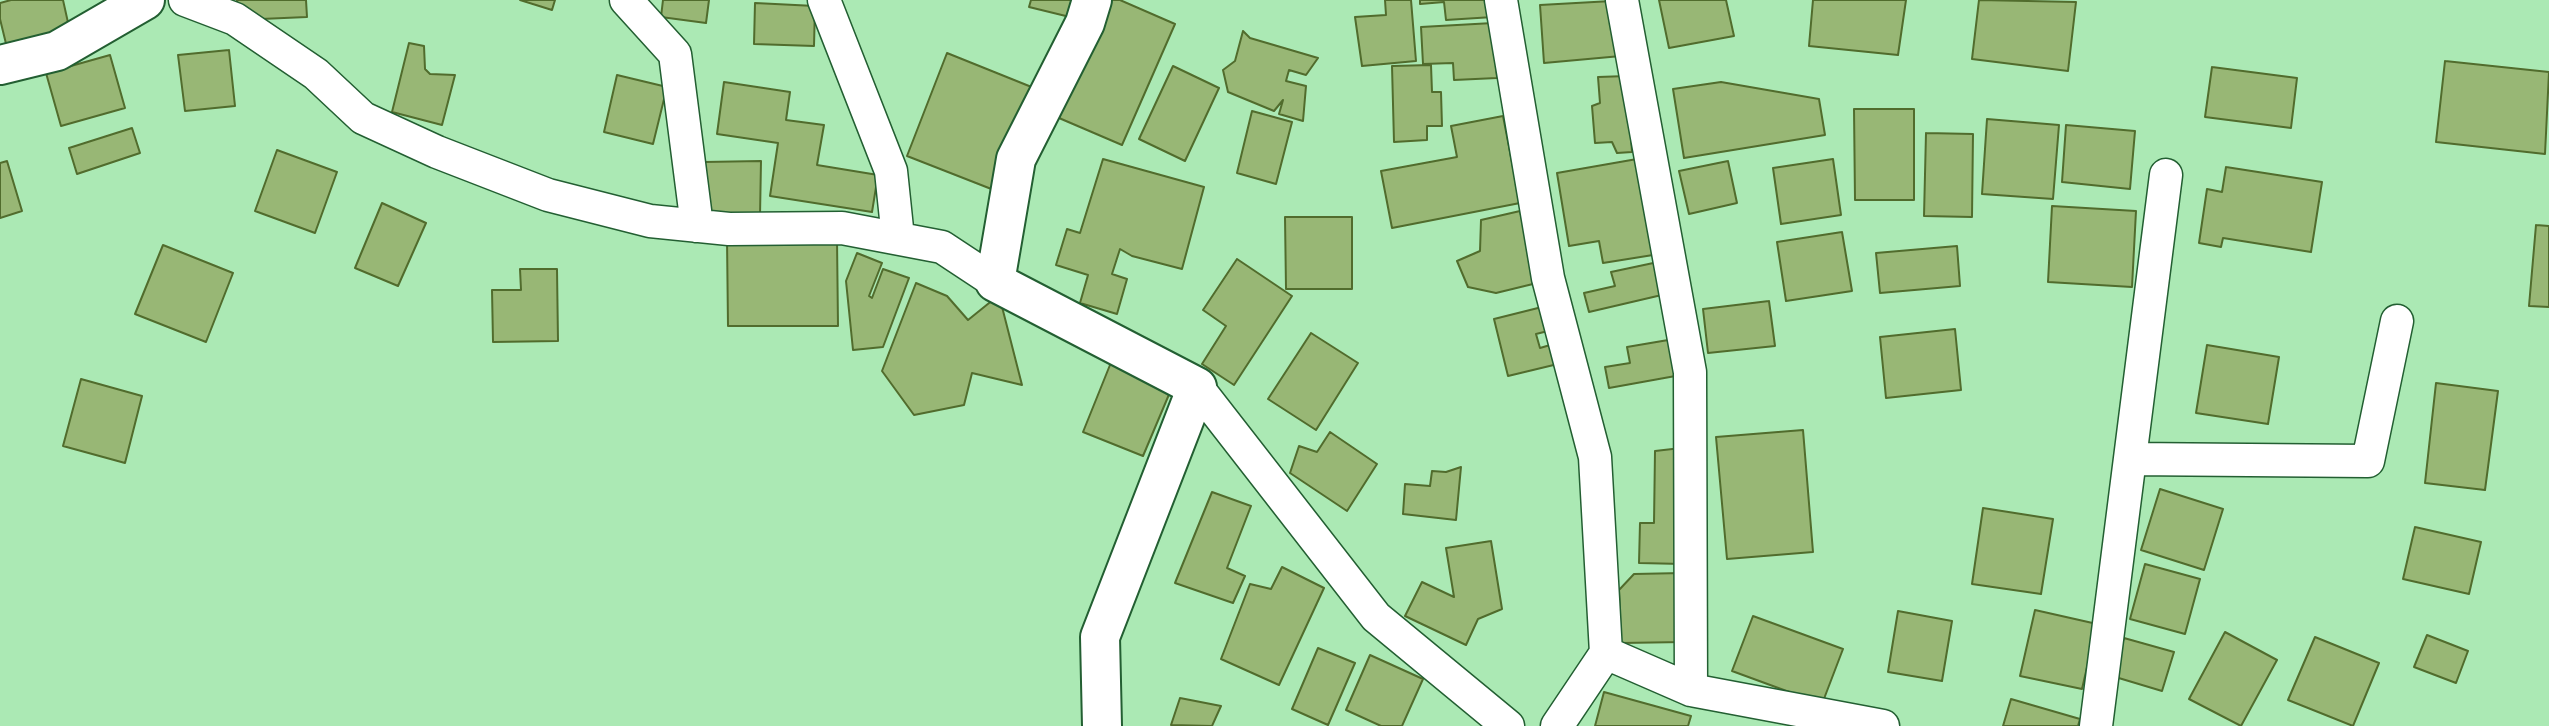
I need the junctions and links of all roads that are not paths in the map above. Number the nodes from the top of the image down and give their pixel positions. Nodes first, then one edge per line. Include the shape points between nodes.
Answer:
1 (145, 0) edge
2 (185, 0) edge
3 (626, 0) edge
4 (824, 0) edge
5 (1093, 0) edge
6 (1500, 0) edge
7 (1622, 0) edge
8 (0, 65) edge
9 (2166, 175) dead end
10 (697, 226) junction
11 (898, 238) junction
12 (995, 282) junction
13 (2397, 321) dead end
14 (1197, 387) junction
15 (2130, 459) junction
16 (1605, 653) junction
17 (1691, 690) junction
18 (1102, 726) edge
19 (1508, 726) edge
20 (1557, 726) edge
21 (1883, 726) edge
22 (2096, 726) edge

1 - 8 street via 57,51
2 - 10 street via 235,19 316,74 363,118 437,152 548,195 650,221
3 - 10 street via 675,54
4 - 11 street via 891,171
5 - 12 street via 1016,159
6 - 16 street via 1548,278 1595,457
7 - 17 street via 1689,372
9 - 15 street
10 - 11 street via 842,228
11 - 12 street via 942,247
12 - 14 street
13 - 15 street via 2368,461
14 - 18 street via 1100,637
14 - 19 street via 1376,617
15 - 22 street
16 - 17 street
16 - 20 street
17 - 21 street

